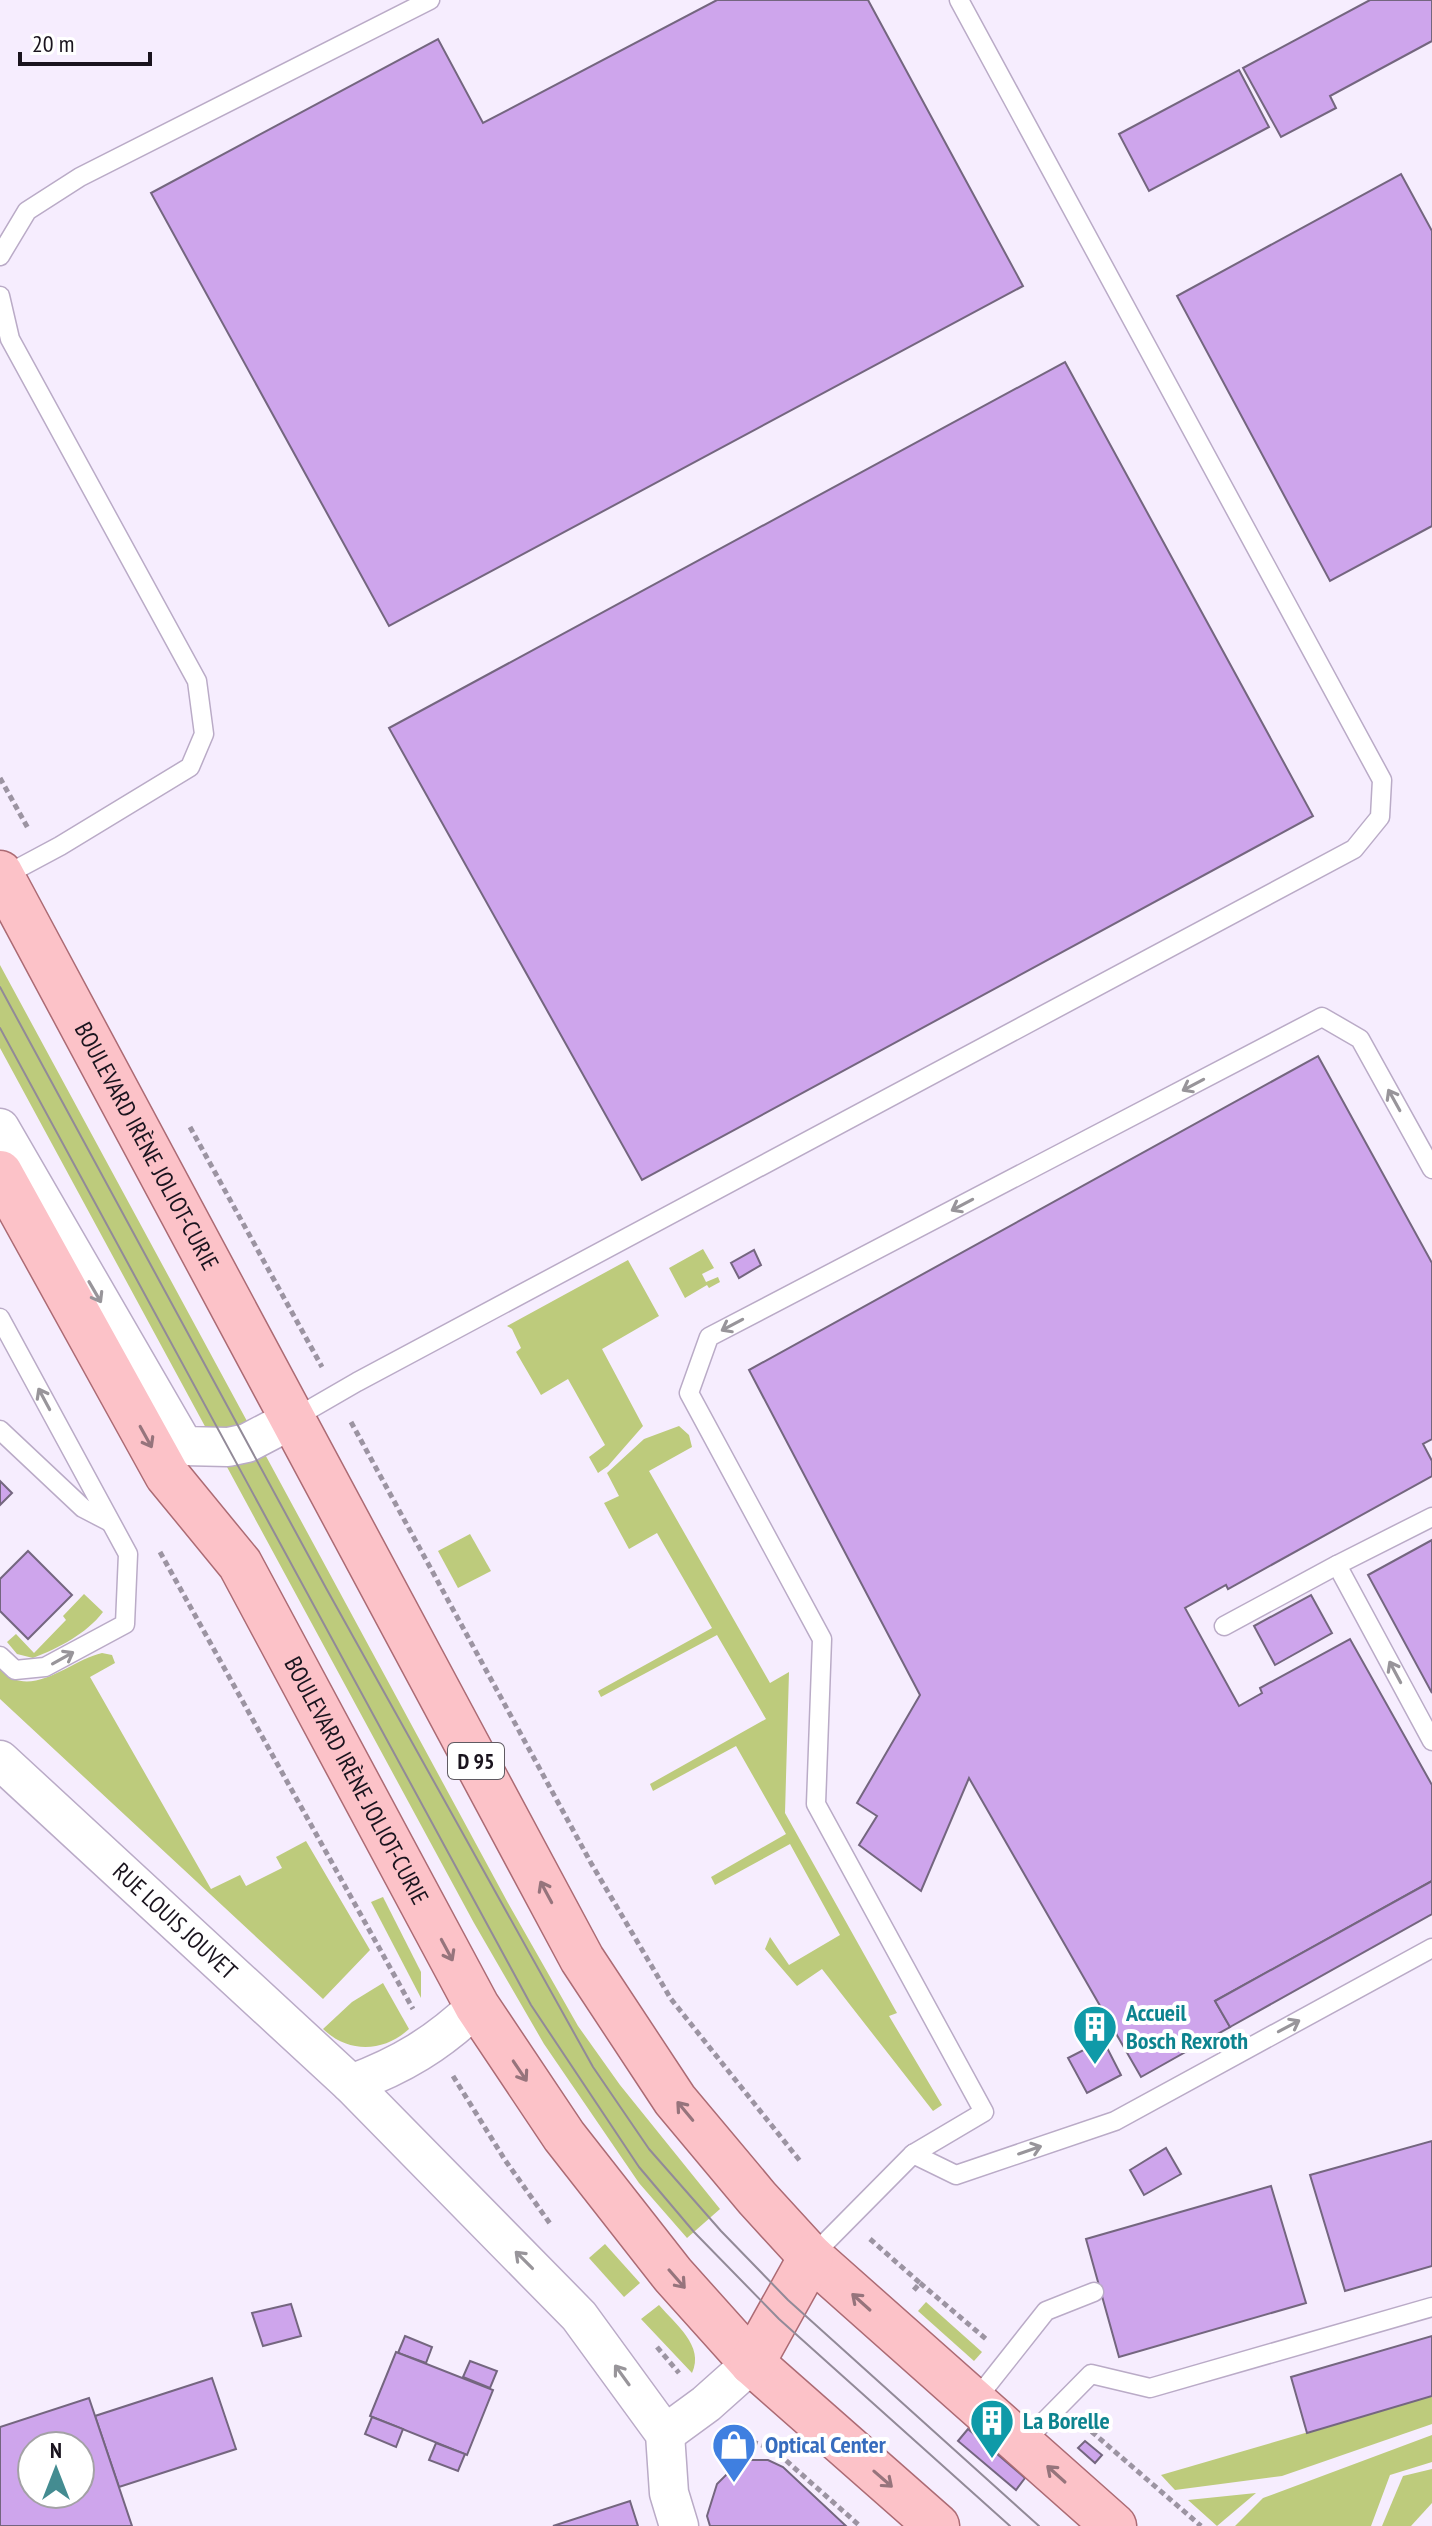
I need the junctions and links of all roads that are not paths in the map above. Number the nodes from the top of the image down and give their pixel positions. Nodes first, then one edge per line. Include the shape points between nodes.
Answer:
1 (430, 0) edge
2 (959, 0) edge
3 (0, 256) edge
4 (0, 296) edge
5 (1, 875) edge
6 (0, 1128) edge
7 (1432, 1169) edge
8 (0, 1173) edge
9 (0, 1318) edge
10 (293, 1419) junction
11 (0, 1430) edge
12 (1432, 1517) edge
13 (110, 1522) junction
14 (1337, 1565) junction
15 (1224, 1626) dead end
16 (0, 1656) edge
17 (1432, 1741) edge
18 (0, 1760) edge
19 (1432, 1948) edge
20 (477, 2006) junction
21 (351, 2084) junction
22 (913, 2154) junction
23 (811, 2257) junction
24 (1094, 2292) dead end
25 (1432, 2307) edge
26 (752, 2363) junction
27 (974, 2402) junction
28 (665, 2434) junction
29 (1022, 2444) junction
30 (679, 2526) edge
31 (937, 2526) edge
32 (1114, 2526) edge

1 - 3 lane via 80,177 27,211
2 - 10 lane via 1382,780 1380,817 1354,849
4 - 5 lane via 10,339 197,681 204,734 190,767
5 - 10 main road, BOULEVARD IRÈNE JOLIOT-CURIE / D 95
6 -> 10 street via 184,1446 247,1443
7 -> 22 lane via 1360,1039 1322,1017 709,1337 689,1393 822,1639 816,1804 984,2112
8 -> 20 main road, BOULEVARD IRÈNE JOLIOT-CURIE via 167,1475 240,1564
13 -> 9 lane
23 -> 10 main road, BOULEVARD IRÈNE JOLIOT-CURIE / D 95 via 675,2100 582,1959
11 - 13 lane via 83,1508
12 - 14 lane
16 -> 13 lane via 15,1670 45,1667 125,1624 128,1554
14 - 15 lane
17 -> 14 lane
18 - 21 street, RUE LOUIS JOUVET
22 -> 19 lane via 956,2175 1115,2121
20 - 21 street via 395,2067
20 -> 26 main road, BOULEVARD IRÈNE JOLIOT-CURIE via 564,2136 673,2275
28 -> 21 street, RUE LOUIS JOUVET via 579,2316
22 - 23 lane
23 - 26 main road
27 -> 23 main road, BOULEVARD IRÈNE JOLIOT-CURIE / D 95
24 - 27 lane via 1046,2311
25 - 29 lane via 1150,2388 1091,2374
26 - 28 street
26 -> 31 main road, BOULEVARD IRÈNE JOLIOT-CURIE
27 - 29 main road, BOULEVARD IRÈNE JOLIOT-CURIE / D 95
28 - 30 street via 669,2493
32 -> 29 main road, BOULEVARD IRÈNE JOLIOT-CURIE / D 95

